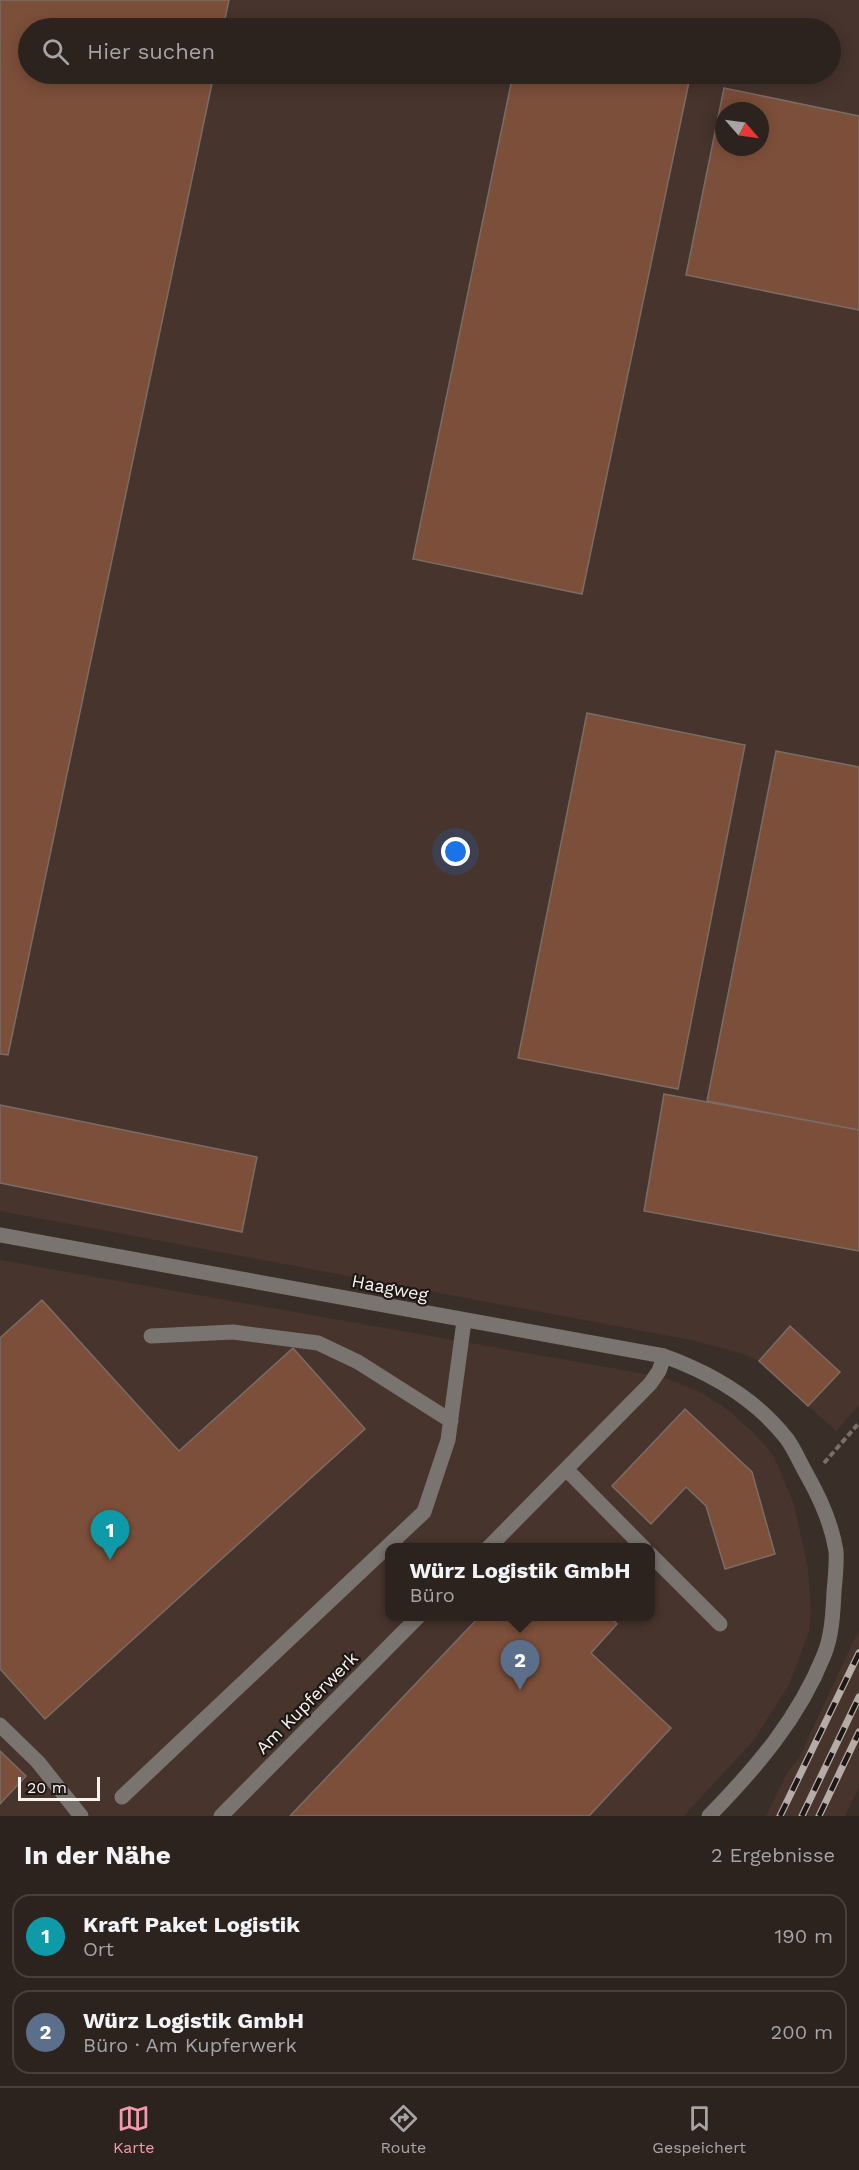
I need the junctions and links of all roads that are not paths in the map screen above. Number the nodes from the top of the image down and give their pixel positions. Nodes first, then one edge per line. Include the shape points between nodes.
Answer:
1 (0, 1235) edge
2 (464, 1321) junction
3 (151, 1336) dead end
4 (664, 1356) junction
5 (451, 1421) junction
6 (566, 1469) junction
7 (390, 1543) edge
8 (493, 1543) edge
9 (639, 1543) edge
10 (385, 1548) edge
11 (655, 1558) edge
12 (415, 1621) edge
13 (720, 1624) dead end
14 (0, 1725) edge
15 (122, 1797) dead end
16 (75, 1813) edge
17 (222, 1816) edge
18 (709, 1816) edge

1 - 2 street, Haagweg
2 - 4 street, Haagweg
2 - 5 street
3 - 5 street via 233,1332 318,1343 358,1362
4 - 6 street via 650,1384
4 - 18 street, Haagweg via 727,1385 787,1439 817,1492 836,1552 826,1652 809,1691 753,1770
5 - 7 street via 423,1512
6 - 8 street
6 - 9 street
10 - 15 street
11 - 13 street
12 - 17 street, Am Kupferwerk
14 - 16 street via 38,1762

